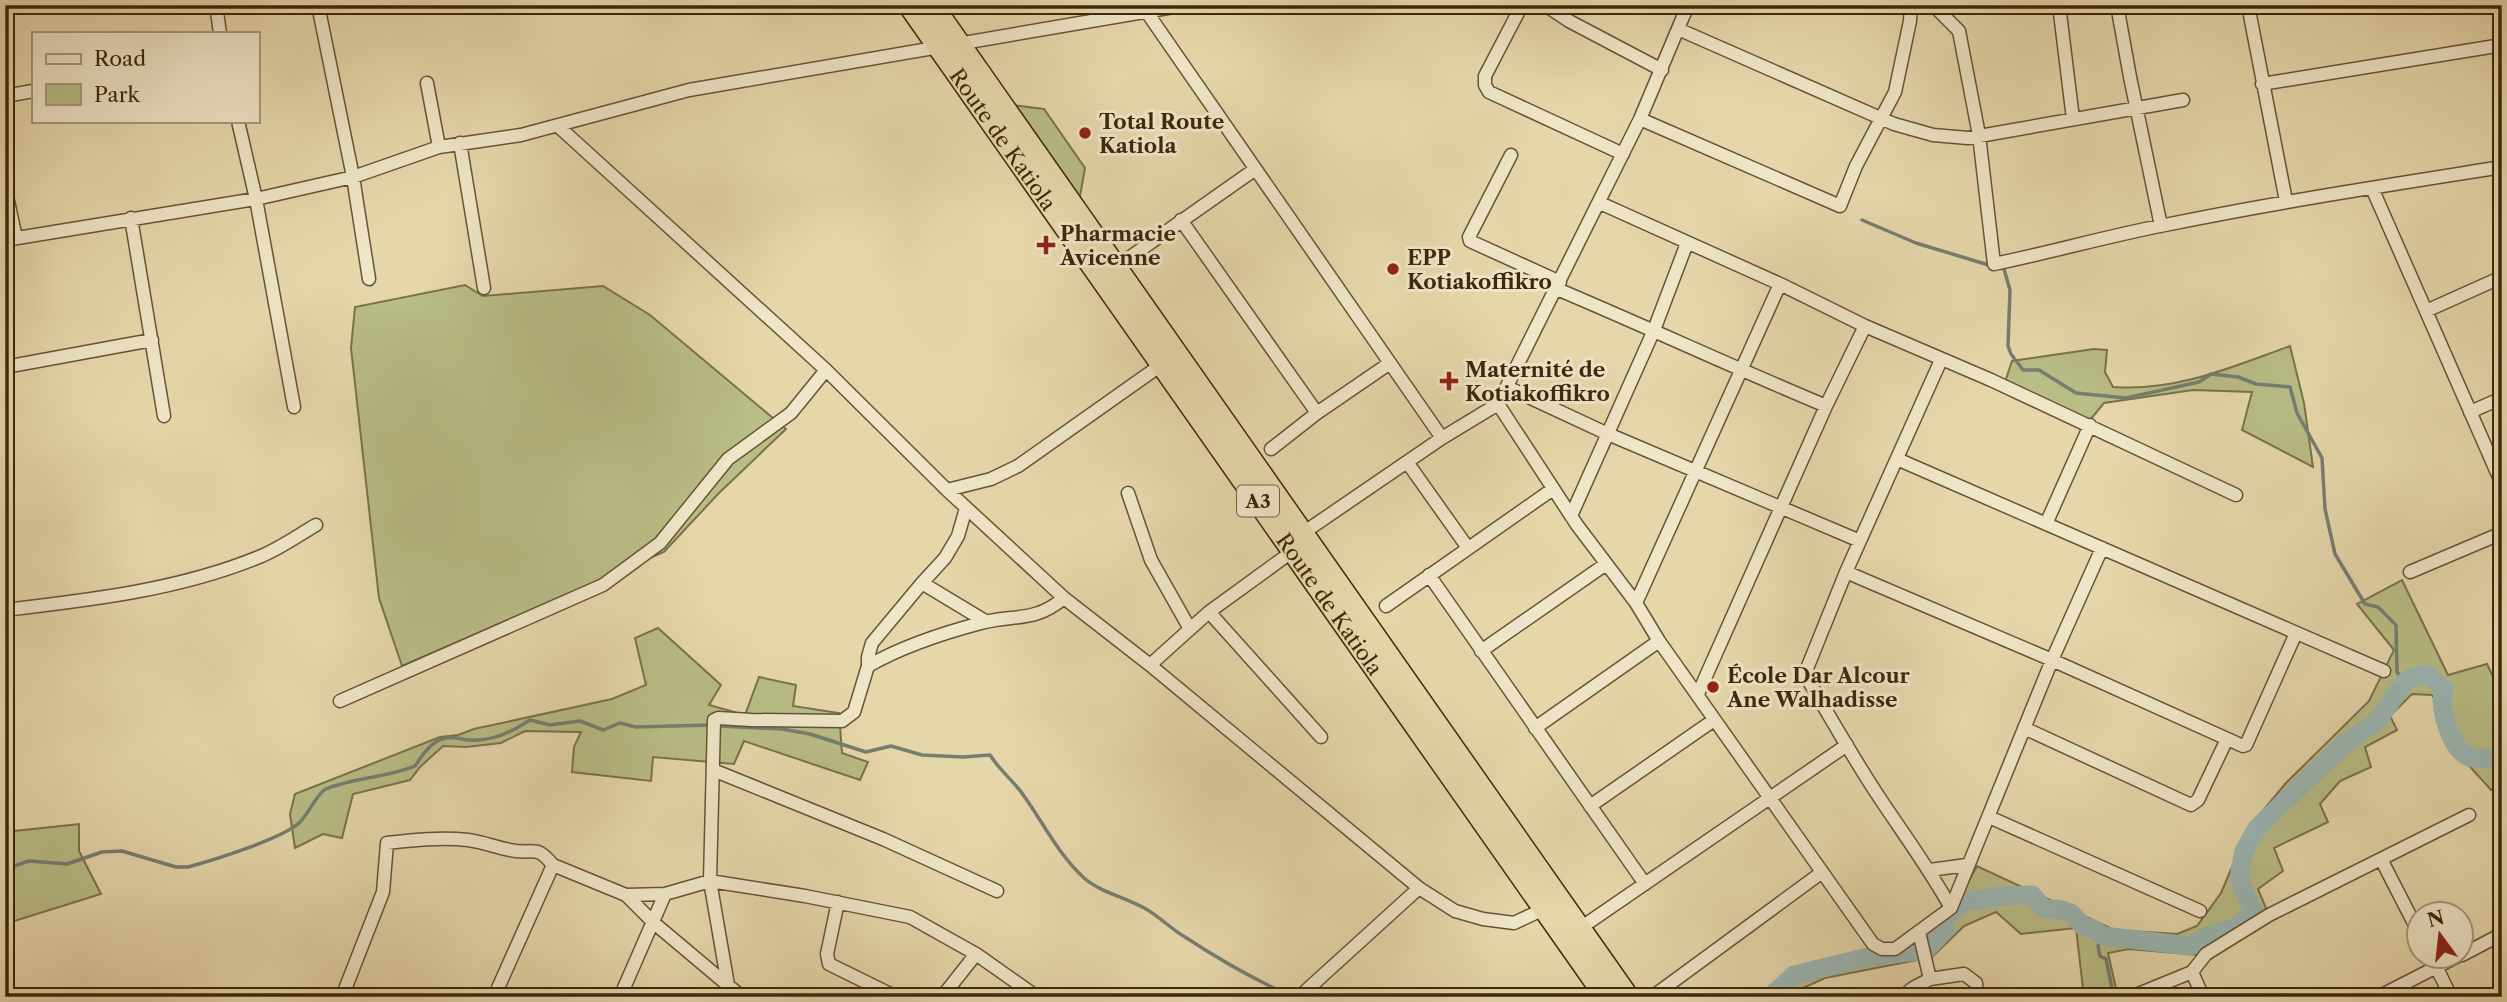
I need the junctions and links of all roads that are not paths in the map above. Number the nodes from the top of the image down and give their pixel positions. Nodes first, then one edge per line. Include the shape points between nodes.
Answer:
1 (216, 5) edge
2 (318, 5) edge
3 (909, 5) edge
4 (932, 5) edge
5 (1185, 5) edge
6 (1522, 5) edge
7 (1545, 5) edge
8 (1688, 5) edge
9 (1911, 5) edge
10 (1933, 5) edge
11 (2059, 5) edge
12 (2117, 5) edge
13 (2248, 5) edge
14 (1146, 11) junction
15 (1678, 29) junction
16 (220, 32) edge
17 (2502, 44) edge
18 (949, 46) junction
19 (1662, 70) junction
20 (427, 83) dead end
21 (2262, 84) junction
22 (32, 92) edge
23 (5, 96) edge
24 (2183, 100) dead end
25 (2137, 107) junction
26 (1882, 118) junction
27 (1640, 119) junction
28 (2073, 119) junction
29 (238, 122) edge
30 (558, 126) junction
31 (1979, 135) junction
32 (460, 143) junction
33 (439, 147) junction
34 (1623, 154) junction
35 (1511, 155) dead end
36 (2502, 167) edge
37 (1254, 170) junction
38 (353, 177) junction
39 (5, 187) edge
40 (2372, 188) junction
41 (256, 199) junction
42 (2286, 201) junction
43 (1600, 203) junction
44 (131, 218) junction
45 (1181, 220) junction
46 (2161, 226) junction
47 (11, 239) edge
48 (1687, 243) junction
49 (1116, 267) junction
50 (2502, 277) edge
51 (369, 279) dead end
52 (1780, 284) junction
53 (1558, 285) junction
54 (484, 288) dead end
55 (2426, 312) junction
56 (1865, 326) junction
57 (1654, 330) junction
58 (152, 340) junction
59 (1941, 360) junction
60 (1390, 363) junction
61 (1161, 365) junction
62 (5, 367) edge
63 (826, 370) junction
64 (1741, 371) junction
65 (1507, 387) junction
66 (2502, 398) edge
67 (1498, 404) junction
68 (294, 407) dead end
69 (1826, 407) junction
70 (2470, 412) junction
71 (1317, 413) junction
72 (164, 416) dead end
73 (2090, 425) junction
74 (1608, 434) junction
75 (1442, 438) junction
76 (1271, 449) dead end
77 (1897, 459) junction
78 (1407, 462) junction
79 (1696, 470) junction
80 (2502, 484) edge
81 (1553, 489) junction
82 (947, 490) junction
83 (1128, 493) dead end
84 (2236, 495) dead end
85 (1781, 506) junction
86 (966, 508) junction
87 (1571, 516) junction
88 (2046, 524) junction
89 (316, 525) dead end
90 (2500, 537) edge
91 (1860, 541) junction
92 (1298, 542) junction
93 (1468, 548) junction
94 (2102, 548) junction
95 (1606, 564) junction
96 (1846, 572) junction
97 (2410, 572) dead end
98 (1429, 575) junction
99 (922, 583) junction
100 (1064, 598) junction
101 (1636, 603) junction
102 (1386, 606) dead end
103 (5, 610) edge
104 (1209, 611) junction
105 (985, 621) junction
106 (1190, 629) junction
107 (2296, 633) junction
108 (1659, 641) junction
109 (1481, 651) junction
110 (2052, 660) junction
111 (1150, 664) junction
112 (868, 666) junction
113 (2384, 671) dead end
114 (1698, 694) junction
115 (340, 701) dead end
116 (1714, 720) junction
117 (1535, 727) junction
118 (2024, 728) junction
119 (1321, 737) dead end
120 (2227, 739) junction
121 (1847, 745) junction
122 (713, 770) junction
123 (1769, 797) junction
124 (1590, 806) junction
125 (2469, 814) dead end
126 (1989, 817) junction
127 (2381, 859) junction
128 (553, 865) junction
129 (1967, 866) junction
130 (1930, 870) junction
131 (1821, 873) junction
132 (710, 881) junction
133 (1644, 884) junction
134 (1419, 888) junction
135 (997, 891) dead end
136 (666, 894) junction
137 (626, 895) junction
138 (838, 902) junction
139 (1951, 908) junction
140 (2406, 908) edge
141 (1544, 909) junction
142 (2200, 911) dead end
143 (654, 923) junction
144 (1579, 929) junction
145 (1919, 932) junction
146 (2502, 934) edge
147 (2476, 948) edge
148 (976, 954) junction
149 (2420, 970) edge
150 (2437, 970) edge
151 (2192, 972) junction
152 (1929, 973) junction
153 (728, 985) junction
154 (1301, 994) edge
155 (342, 997) edge
156 (494, 997) edge
157 (620, 997) edge
158 (742, 997) edge
159 (896, 997) edge
160 (942, 997) edge
161 (1037, 997) edge
162 (1606, 997) edge
163 (1628, 997) edge
164 (1652, 997) edge
165 (1902, 997) edge
166 (1977, 997) edge
167 (2131, 997) edge
168 (2203, 997) edge
169 (2378, 997) edge
170 (2451, 997) edge

1 - 16 street
2 - 38 street
3 - 18 highway, Route de Katiola / A3
4 - 18 highway, Route de Katiola / A3
5 - 14 street
6 - 34 street via 1485,76 1489,92
7 - 19 street
8 - 15 street
9 - 26 street via 1895,92
10 - 31 street via 1959,31
11 - 28 street
12 - 25 street
13 - 21 street
14 - 18 street
14 - 37 street
15 - 19 street
15 - 26 street
17 - 21 street
18 - 30 street via 689,90
18 - 49 highway, Route de Katiola / A3
18 - 61 highway, Route de Katiola / A3
19 - 27 street
20 - 33 street
21 - 42 street
22 - 23 street
24 - 25 street
25 - 28 street
25 - 46 street
26 - 27 street via 1840,206
26 - 31 street via 1933,135
27 - 34 street
28 - 31 street
29 - 41 street
30 - 32 street
30 - 63 street
31 - 46 street via 1994,264
32 - 33 street
32 - 54 street
33 - 38 street
34 - 43 street
35 - 53 street via 1470,241
36 - 40 street
37 - 45 street
37 - 60 street
38 - 41 street
38 - 51 street
39 - 47 street
40 - 42 street
40 - 55 street
41 - 44 street
41 - 68 street
42 - 46 street
43 - 48 street
43 - 53 street
44 - 47 street
44 - 58 street
45 - 49 street
45 - 71 street
48 - 52 street
48 - 57 street
49 - 92 highway, Route de Katiola / A3
50 - 55 street
52 - 56 street
52 - 64 street
53 - 57 street
53 - 65 street
55 - 70 street
56 - 59 street
56 - 69 street
57 - 64 street
57 - 74 street
58 - 62 street
58 - 72 street
59 - 73 street
59 - 77 street
60 - 71 street
60 - 75 street
61 - 82 street via 1018,466 991,479
61 - 92 highway, Route de Katiola / A3
63 - 82 street
63 - 115 street via 791,413 728,459 660,543 603,585
64 - 69 street
64 - 79 street
65 - 67 street
65 - 74 street
66 - 70 street
67 - 75 street
67 - 81 street
69 - 85 street
70 - 80 street
71 - 76 street
73 - 84 street
73 - 88 street
74 - 79 street
74 - 87 street
75 - 78 street
77 - 88 street
77 - 91 street
78 - 92 street
78 - 93 street
79 - 85 street
79 - 101 street
81 - 87 street
81 - 93 street
82 - 86 street
83 - 106 street via 1152,560
85 - 91 street
85 - 114 street
86 - 99 street via 958,536
86 - 100 street
87 - 95 street
88 - 94 street
89 - 103 street via 262,556 214,574 102,597
90 - 97 street
91 - 96 street
92 - 104 street
92 - 141 highway, Route de Katiola / A3
92 - 144 highway, Route de Katiola / A3
93 - 98 street
94 - 107 street
94 - 110 street
95 - 101 street
95 - 109 street
96 - 110 street
96 - 121 street via 1806,671
98 - 102 street
98 - 109 street
99 - 105 street
99 - 112 street via 872,642
100 - 105 street via 1036,615
100 - 111 street
101 - 108 street
104 - 106 street
104 - 119 street
105 - 112 street
106 - 111 street
107 - 113 street
107 - 120 street via 2246,745
108 - 114 street
108 - 117 street
109 - 117 street
110 - 118 street
110 - 120 street
111 - 134 street
112 - 122 street via 855,712 842,721 718,718 713,729
114 - 116 street
116 - 123 street
116 - 124 street
117 - 124 street
118 - 120 street via 2191,805 2198,800
118 - 126 street
121 - 123 street
121 - 130 street
122 - 132 street
122 - 135 street
123 - 131 street
123 - 133 street
124 - 133 street
125 - 127 street
126 - 129 street
126 - 142 street
127 - 140 street
127 - 151 street via 2269,915 2206,954
128 - 137 street
128 - 155 street via 533,849 518,851 471,840 387,843 383,892
128 - 156 street
129 - 130 street
129 - 139 street
130 - 139 street
131 - 145 street via 1872,944 1895,949
131 - 164 street
132 - 136 street
132 - 138 street
132 - 153 street
133 - 144 street
134 - 141 street via 1455,911 1483,919 1514,923
134 - 154 street
136 - 137 street
136 - 143 street
137 - 143 street
138 - 148 street via 910,917
138 - 159 street via 827,954 830,964
139 - 145 street
141 - 162 highway, Route de Katiola / A3
143 - 153 street
143 - 157 street
144 - 163 highway, Route de Katiola / A3
145 - 152 street
146 - 147 street
148 - 160 street
148 - 161 street
149 - 169 street
150 - 170 street
151 - 167 street
151 - 168 street
152 - 165 street
152 - 166 street via 1964,974 1976,983
153 - 158 street

